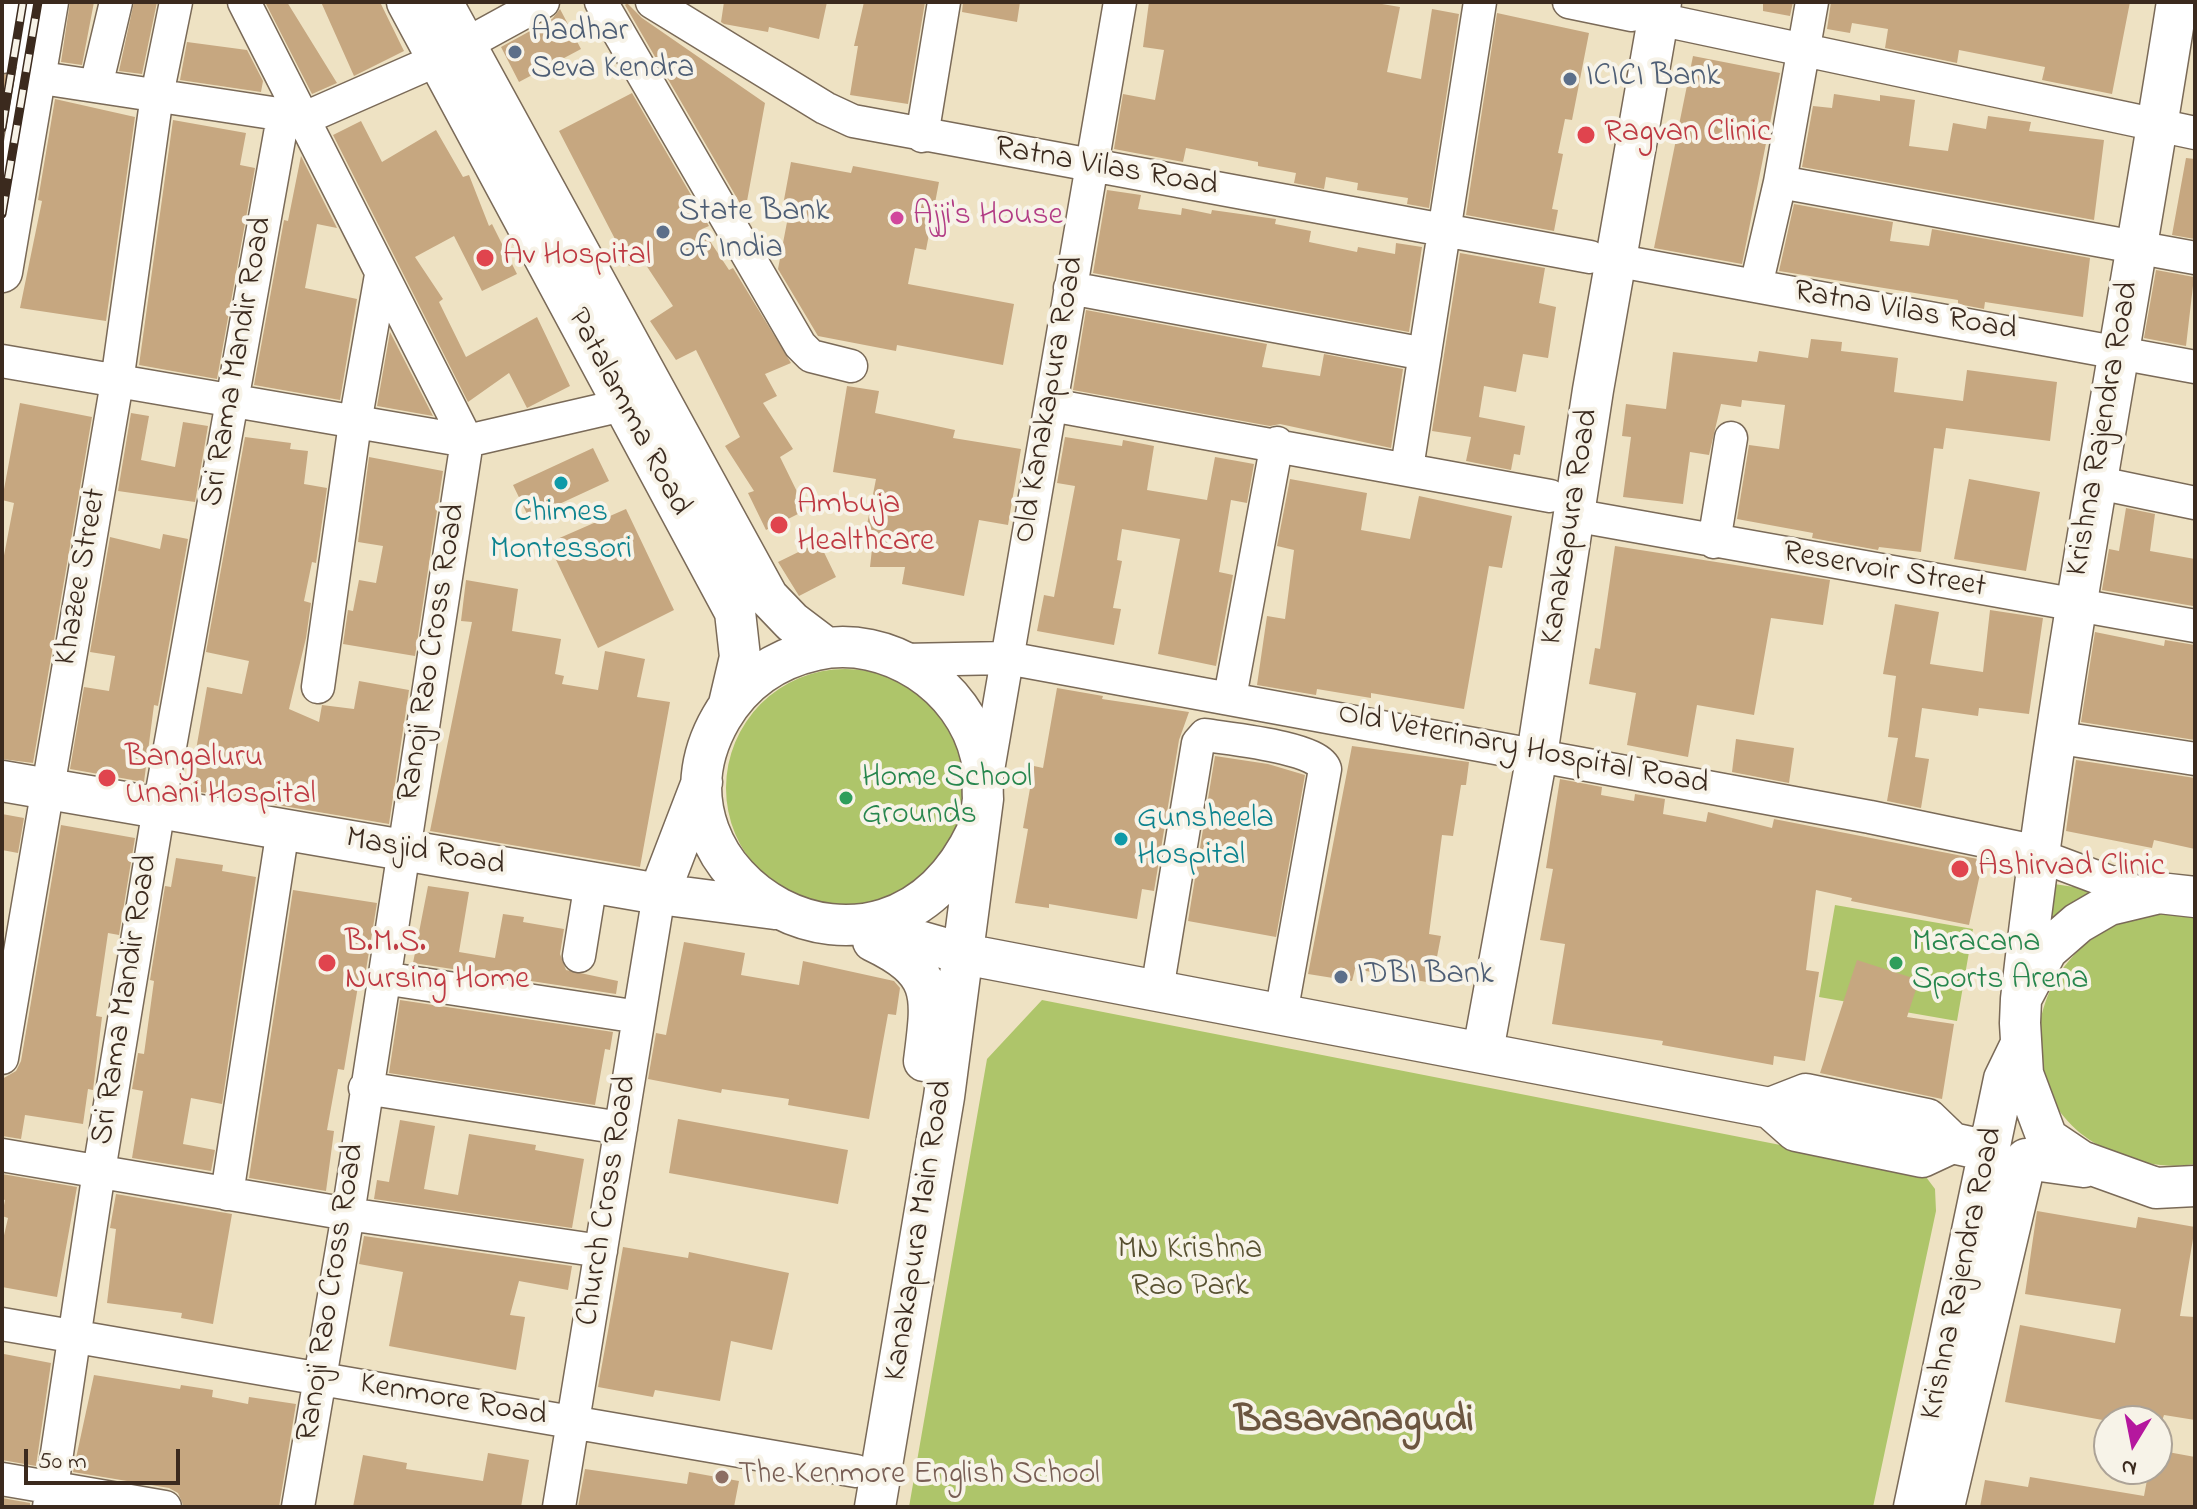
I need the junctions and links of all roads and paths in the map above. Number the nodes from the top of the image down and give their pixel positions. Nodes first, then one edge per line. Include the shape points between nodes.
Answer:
1 (11, 2) edge
2 (48, 2) edge
3 (116, 2) edge
4 (176, 2) edge
5 (244, 2) edge
6 (407, 2) edge
7 (442, 2) edge
8 (543, 2) edge
9 (601, 2) edge
10 (652, 2) edge
11 (944, 2) edge
12 (1120, 2) edge
13 (1480, 2) edge
14 (1569, 2) edge
15 (1812, 2) edge
16 (2179, 2) edge
17 (2195, 5) edge
18 (1646, 9) edge
19 (1802, 50) junction
20 (451, 52) junction
21 (2, 53) edge
22 (35, 77) junction
23 (96, 86) junction
24 (157, 95) junction
25 (294, 118) junction
26 (2176, 130) edge
27 (922, 136) junction
28 (1093, 166) junction
29 (1780, 182) junction
30 (1444, 232) junction
31 (2136, 246) junction
32 (2195, 258) edge
33 (1602, 259) junction
34 (2, 272) edge
35 (381, 275) junction
36 (1756, 286) junction
37 (1070, 288) junction
38 (2117, 352) junction
39 (1425, 354) junction
40 (2, 361) edge
41 (851, 366) dead end
42 (2195, 367) edge
43 (117, 382) junction
44 (232, 401) junction
45 (623, 405) junction
46 (1051, 405) junction
47 (355, 423) junction
48 (1731, 438) dead end
49 (467, 441) junction
50 (1277, 443) junction
51 (1407, 468) junction
52 (2094, 482) junction
53 (2195, 503) edge
54 (1562, 506) junction
55 (1714, 542) junction
56 (751, 604) junction
57 (2074, 606) junction
58 (2195, 626) edge
59 (825, 647) junction
60 (1007, 658) junction
61 (903, 660) junction
62 (318, 687) dead end
63 (1230, 697) junction
64 (729, 704) junction
65 (2054, 737) junction
66 (1524, 752) junction
67 (2195, 759) edge
68 (2, 781) edge
69 (703, 782) junction
70 (47, 789) junction
71 (159, 808) junction
72 (980, 815) junction
73 (283, 829) junction
74 (404, 850) junction
75 (2037, 857) junction
76 (591, 882) junction
77 (659, 894) junction
78 (2147, 896) junction
79 (2195, 897) edge
80 (775, 909) junction
81 (847, 925) junction
82 (964, 954) junction
83 (579, 956) dead end
84 (383, 978) junction
85 (1157, 990) junction
86 (2021, 999) junction
87 (1281, 1014) junction
88 (639, 1017) junction
89 (2021, 1043) junction
90 (1472, 1049) junction
91 (2, 1058) edge
92 (365, 1088) junction
93 (621, 1128) junction
94 (1989, 1151) junction
95 (2, 1155) edge
96 (2104, 1170) junction
97 (99, 1171) junction
98 (2195, 1186) edge
99 (227, 1194) junction
100 (348, 1214) junction
101 (601, 1251) junction
102 (2, 1324) edge
103 (75, 1337) junction
104 (320, 1379) junction
105 (573, 1422) junction
106 (2, 1479) edge
107 (853, 1489) edge
108 (51, 1497) edge
109 (165, 1507) edge
110 (298, 1507) edge
111 (559, 1507) edge
112 (875, 1507) edge
113 (1914, 1507) edge
114 (1944, 1507) edge

1 - 21 main road
2 - 22 main road
3 - 23 street
4 - 24 street, Khazee Street
5 - 25 street
6 - 20 main road, Patalamma Road
7 - 20 main road, Patalamma Road
8 - 20 street
9 - 41 street via 800,345 811,356
10 - 27 street, Ratna Vilas Road via 825,108 853,121
11 - 27 street
12 - 28 street, Old Kanakapura Road
13 - 30 street
14 - 18 street
15 - 19 street
16 - 17 street
16 - 26 main road, Krishna Rajendra Road
18 - 19 street
18 - 33 main road, Kanakapura Road
19 - 26 street
19 - 29 street
20 - 25 street
20 - 45 main road, Patalamma Road
20 - 56 main road, Patalamma Road
22 - 23 street
22 - 34 main road
23 - 24 street
24 - 25 street
24 - 43 street, Khazee Street
25 - 35 street
25 - 44 street, Sri Rama Mandir Road
26 - 31 main road, Krishna Rajendra Road
27 - 28 street, Ratna Vilas Road
28 - 30 street, Ratna Vilas Road
28 - 37 street, Old Kanakapura Road
29 - 31 street
29 - 36 street
30 - 33 street, Ratna Vilas Road
30 - 39 street
31 - 32 street
31 - 38 main road, Krishna Rajendra Road
33 - 36 street, Ratna Vilas Road
33 - 54 main road, Kanakapura Road
35 - 47 street
35 - 49 street
36 - 38 street, Ratna Vilas Road
37 - 39 street
37 - 46 street, Old Kanakapura Road
38 - 42 street, Ratna Vilas Road
38 - 52 main road, Krishna Rajendra Road
39 - 51 street
40 - 43 street
43 - 44 street
43 - 70 street, Khazee Street
44 - 47 street
44 - 71 street, Sri Rama Mandir Road
45 - 49 street
45 - 56 main road, Patalamma Road
46 - 50 street, Reservoir Street
46 - 60 street, Old Kanakapura Road
47 - 49 street
47 - 62 street
48 - 55 street
49 - 74 street, Ranoji Rao Cross Road
50 - 51 street, Reservoir Street
50 - 63 street
51 - 54 street, Reservoir Street
52 - 53 street
52 - 57 main road, Krishna Rajendra Road
54 - 55 street, Reservoir Street
54 - 66 main road, Kanakapura Road
55 - 57 street, Reservoir Street
56 - 59 main road via 792,622
56 - 64 main road
57 - 58 street, Reservoir Street
57 - 65 main road, Krishna Rajendra Road
59 - 61 main road via 854,647
59 - 64 main road via 771,666
60 - 61 street, Old Veterinary Hospital Road
60 - 63 street, Old Veterinary Hospital Road
60 - 72 street, Old Kanakapura Road
61 - 72 main road via 939,684 965,717 981,757
63 - 66 street, Old Veterinary Hospital Road
64 - 69 main road via 706,754
65 - 67 street
65 - 75 main road, Krishna Rajendra Road
66 - 75 street, Old Veterinary Hospital Road via 1870,817 2019,848
66 - 90 main road, Kanakapura Road
68 - 70 main road, Masjid Road
69 - 77 main road
69 - 80 main road via 705,812 729,868
70 - 71 main road, Masjid Road
70 - 91 street, Khazee Street
71 - 73 main road, Masjid Road
71 - 97 street, Sri Rama Mandir Road
72 - 81 main road via 963,859 921,903 893,917
72 - 82 main road, Kanakapura Main Road
73 - 74 main road, Masjid Road
73 - 99 street
74 - 76 main road, Masjid Road
74 - 84 street, Ranoji Rao Cross Road
75 - 78 street, Old Veterinary Hospital Road
75 - 86 main road, Krishna Rajendra Road
76 - 77 main road, Masjid Road
76 - 83 street
77 - 80 main road, Masjid Road
77 - 88 street, Church Cross Road
78 - 79 main road
78 - 86 main road via 2109,905 2078,923 2047,950
80 - 81 main road
81 - 82 main road
81 - 107 main road via 907,957 921,973 929,1019
82 - 85 main road
82 - 112 main road, Kanakapura Main Road
84 - 88 street
84 - 92 street, Ranoji Rao Cross Road
85 - 87 main road
85 - 87 street via 1198,743 1205,735 1281,749 1313,757 1325,769
86 - 89 main road, Krishna Rajendra Road
87 - 90 main road
88 - 93 street, Church Cross Road
89 - 94 main road, Krishna Rajendra Road via 2004,1079
89 - 96 main road, Krishna Rajendra Road via 2023,1074 2047,1138
90 - 94 main road via 1770,1108 1806,1094 1927,1119
92 - 93 street
92 - 100 street, Ranoji Rao Cross Road
93 - 101 street, Church Cross Road
94 - 96 main road, Krishna Rajendra Road
94 - 113 main road, Krishna Rajendra Road
94 - 114 main road, Krishna Rajendra Road
95 - 97 street
96 - 98 main road via 2156,1188
97 - 99 street
97 - 103 street, Sri Rama Mandir Road
99 - 100 street
100 - 101 street
100 - 104 street, Ranoji Rao Cross Road
101 - 105 street, Church Cross Road
102 - 103 street, Kenmore Road
103 - 104 street, Kenmore Road
103 - 108 street, Sri Rama Mandir Road
104 - 105 street, Kenmore Road
104 - 110 street, Ranoji Rao Cross Road
105 - 107 street, Kenmore Road
105 - 111 street, Church Cross Road
106 - 108 street
108 - 109 street

